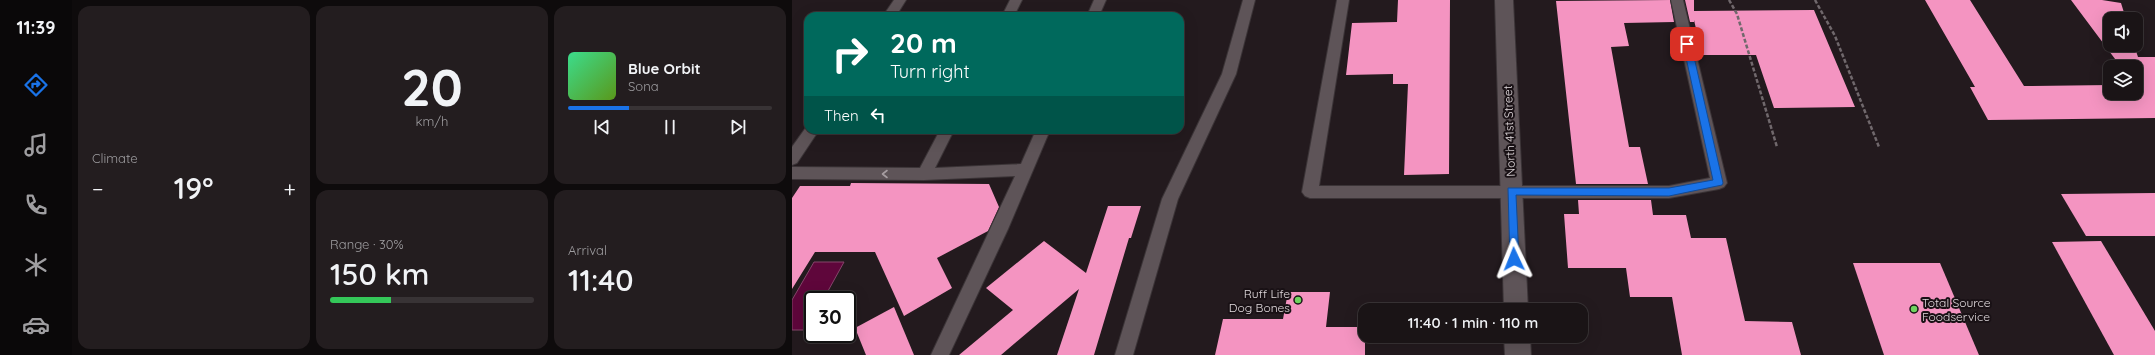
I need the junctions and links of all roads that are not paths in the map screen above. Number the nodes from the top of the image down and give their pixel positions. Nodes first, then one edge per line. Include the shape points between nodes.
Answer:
1 (900, 0) edge
2 (1016, 0) edge
3 (1100, 0) edge
4 (1249, 0) edge
5 (1343, 0) edge
6 (1504, 0) edge
7 (1677, 0) edge
8 (892, 12) edge
9 (1010, 12) edge
10 (1095, 12) edge
11 (809, 134) edge
12 (945, 134) edge
13 (1041, 134) edge
14 (792, 159) edge
15 (1026, 170) junction
16 (792, 173) edge
17 (924, 174) junction
18 (1512, 191) junction
19 (1516, 303) edge
20 (1517, 343) edge
21 (940, 355) edge
22 (1124, 355) edge
23 (1518, 355) edge

1 - 8 lane
2 - 9 lane
3 - 10 lane
4 - 22 lane via 1229,74 1170,199
5 - 18 lane via 1310,192
6 - 18 street, North 41st Street
7 - 18 lane via 1719,183 1669,192
11 - 14 lane
12 - 17 lane
13 - 15 lane
15 - 17 lane
15 - 21 lane
17 -> 16 lane
18 - 19 street, North 41st Street
20 - 23 street

